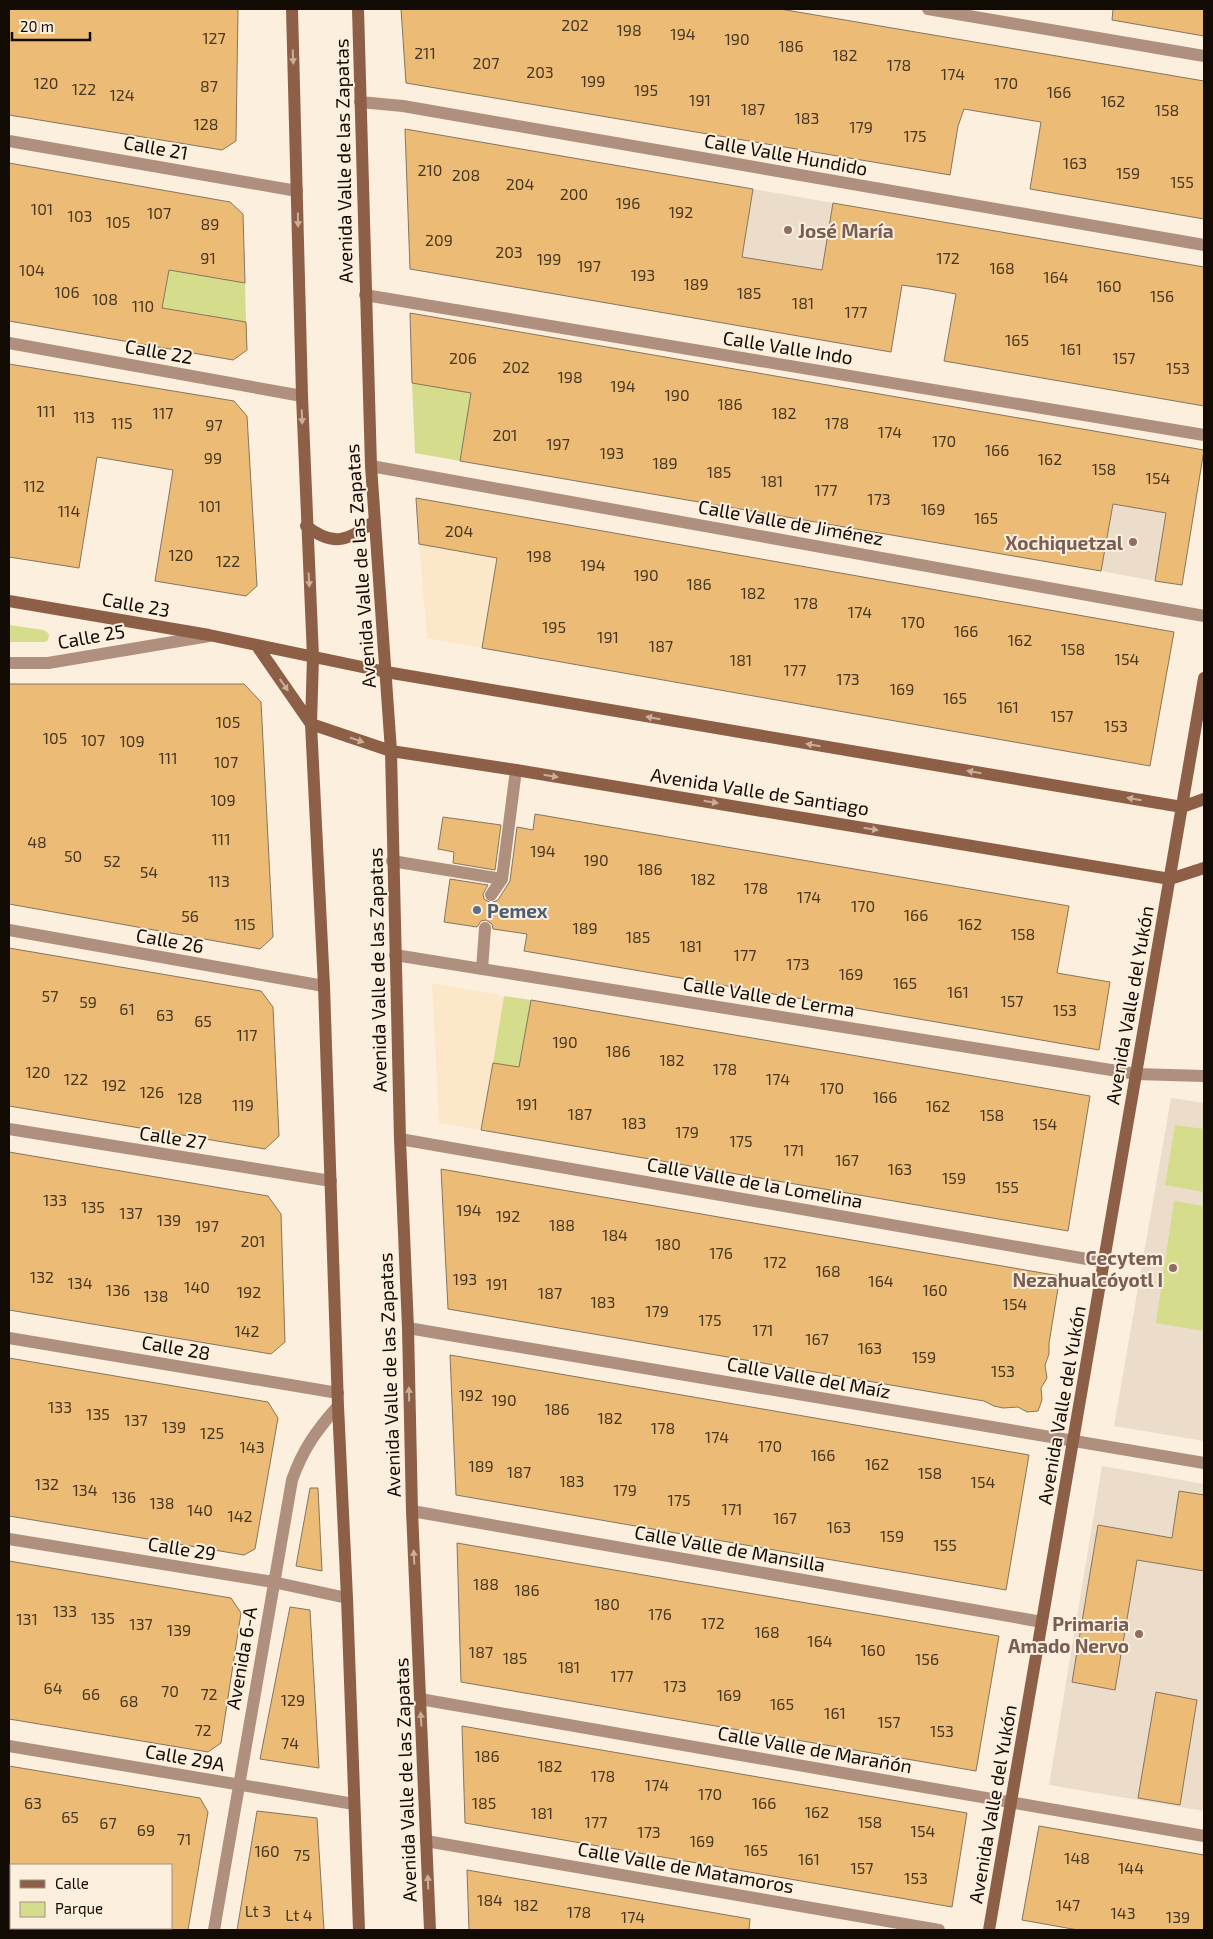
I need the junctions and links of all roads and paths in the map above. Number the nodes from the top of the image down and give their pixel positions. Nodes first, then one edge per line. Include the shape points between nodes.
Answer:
1 (292, 9) edge
2 (358, 9) edge
3 (928, 9) edge
4 (1204, 56) edge
5 (360, 102) junction
6 (9, 141) edge
7 (297, 191) junction
8 (1204, 245) edge
9 (365, 295) junction
10 (9, 343) edge
11 (302, 396) junction
12 (1204, 435) edge
13 (371, 466) junction
14 (375, 522) junction
15 (306, 526) junction
16 (9, 601) edge
17 (1204, 616) edge
18 (209, 636) junction
19 (257, 646) junction
20 (313, 657) junction
21 (9, 663) edge
22 (386, 672) junction
23 (1204, 678) edge
24 (311, 724) junction
25 (391, 751) junction
26 (516, 770) junction
27 (1204, 799) edge
28 (1182, 807) junction
29 (392, 861) junction
30 (1204, 868) edge
31 (502, 879) junction
32 (1170, 879) junction
33 (491, 895) dead end
34 (485, 928) dead end
35 (9, 930) edge
36 (395, 955) junction
37 (482, 969) junction
38 (324, 986) junction
39 (1136, 1074) junction
40 (1204, 1076) edge
41 (9, 1129) edge
42 (400, 1139) junction
43 (331, 1181) junction
44 (1104, 1262) junction
45 (408, 1328) junction
46 (9, 1338) edge
47 (338, 1400) junction
48 (1073, 1441) junction
49 (1204, 1463) edge
50 (412, 1511) junction
51 (9, 1539) edge
52 (273, 1582) junction
53 (347, 1598) junction
54 (1042, 1622) junction
55 (420, 1699) junction
56 (9, 1746) edge
57 (238, 1785) junction
58 (1011, 1802) junction
59 (354, 1804) junction
60 (1204, 1836) edge
61 (426, 1842) junction
62 (214, 1930) edge
63 (359, 1930) edge
64 (430, 1930) edge
65 (938, 1930) edge
66 (989, 1930) edge

1 -> 7 main road
2 - 5 main road, Avenida Valle de las Zapatas
3 - 4 street
5 - 8 street, Calle Valle Hundido via 403,106
5 - 9 main road, Avenida Valle de las Zapatas
6 - 7 street, Calle 21
7 -> 11 main road
9 - 12 street, Calle Valle Indo
9 - 13 main road, Avenida Valle de las Zapatas
10 - 11 street, Calle 22
11 -> 15 main road
13 - 14 main road, Avenida Valle de las Zapatas
13 - 17 street, Calle Valle de Jiménez
14 - 15 main road via 347,538 334,540 319,536
14 - 22 main road, Avenida Valle de las Zapatas
15 -> 20 main road
16 - 18 main road, Calle 23
18 - 19 main road, Calle 23
18 - 21 street, Calle 25 via 48,663
19 - 20 main road, Calle 23
19 -> 24 main road
20 - 22 main road
20 - 24 main road
22 - 25 main road, Avenida Valle de las Zapatas
28 -> 22 main road
23 - 28 main road, Avenida Valle del Yukón
24 -> 25 main road, Avenida Valle de Santiago
24 - 38 main road
25 - 26 main road, Avenida Valle de Santiago
25 - 29 main road, Avenida Valle de las Zapatas
26 - 31 street
26 -> 32 main road, Avenida Valle de Santiago
27 - 28 main road
28 - 32 main road, Avenida Valle del Yukón
29 - 31 street
29 - 36 main road, Avenida Valle de las Zapatas
30 - 32 main road, Avenida Valle de Santiago
31 - 33 street
32 - 39 main road, Avenida Valle del Yukón
34 - 37 street
35 - 38 street, Calle 26
36 - 37 street, Calle Valle de Lerma
36 - 42 main road, Avenida Valle de las Zapatas
37 - 39 street, Calle Valle de Lerma
38 - 43 main road
39 - 40 street, Calle Valle de Lerma
39 - 44 main road, Avenida Valle del Yukón
41 - 43 street, Calle 27
42 - 44 street, Calle Valle de la Lomelina
42 - 45 main road, Avenida Valle de las Zapatas
43 - 47 main road
44 - 48 main road, Avenida Valle del Yukón
45 - 48 street, Calle Valle del Maíz
50 -> 45 main road, Avenida Valle de las Zapatas
46 - 47 street, Calle 28
47 - 52 street, Avenida 6-A via 300,1458 292,1480
47 - 53 main road
48 - 49 street, Calle Valle del Maíz
48 - 54 main road, Avenida Valle del Yukón
50 - 54 street, Calle Valle de Mansilla
55 -> 50 main road, Avenida Valle de las Zapatas
51 - 52 street, Calle 29
52 - 53 street, Calle 29
52 - 57 street, Avenida 6-A
53 - 59 main road
54 - 58 main road, Avenida Valle del Yukón
55 - 58 street, Calle Valle de Marañón
61 -> 55 main road, Avenida Valle de las Zapatas
56 - 57 street, Calle 29A
57 - 59 street, Calle 29A
57 - 62 street, Avenida 6-A
58 - 60 street, Calle Valle de Marañón
58 - 66 main road, Avenida Valle del Yukón
59 - 63 main road
64 -> 61 main road, Avenida Valle de las Zapatas
61 - 65 street, Calle Valle de Matamoros

